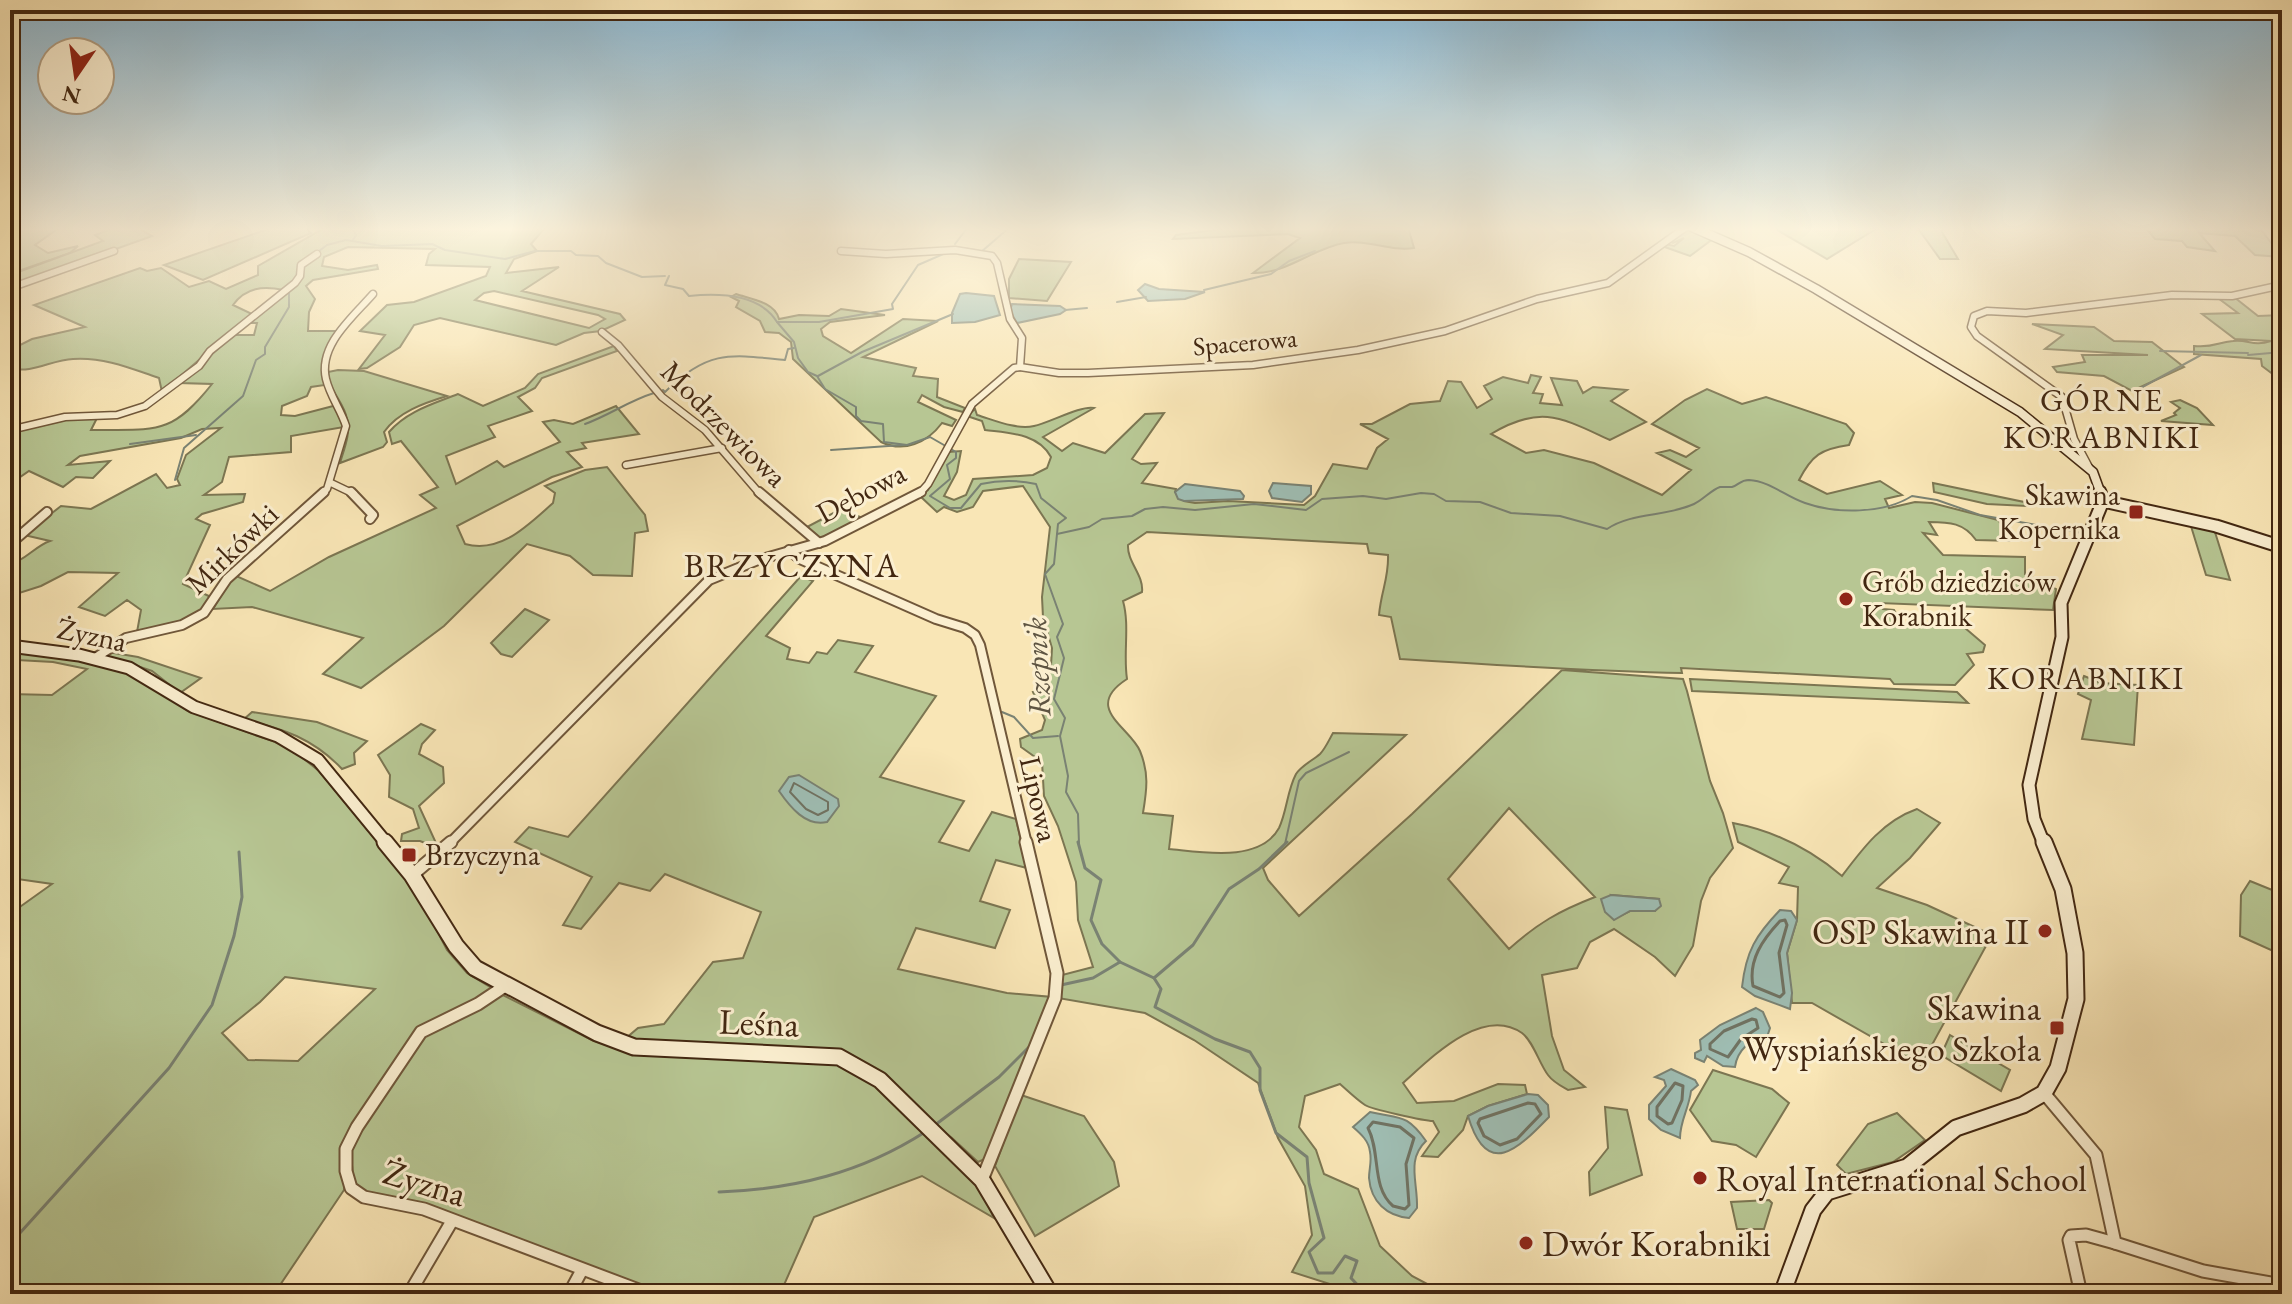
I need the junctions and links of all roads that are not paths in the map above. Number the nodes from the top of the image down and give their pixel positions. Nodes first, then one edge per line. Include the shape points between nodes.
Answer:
1 (289, 288) edge
2 (1002, 288) edge
3 (1586, 288) edge
4 (1814, 288) edge
5 (2269, 288) edge
6 (373, 294) dead end
7 (602, 332) dead end
8 (1020, 367) junction
9 (10, 430) edge
10 (722, 448) junction
11 (626, 465) dead end
12 (2090, 469) junction
13 (331, 483) junction
14 (2103, 501) junction
15 (47, 512) dead end
16 (370, 519) dead end
17 (819, 543) junction
18 (10, 544) edge
19 (2282, 547) edge
20 (789, 550) junction
21 (10, 646) edge
22 (95, 658) junction
23 (415, 880) junction
24 (505, 986) junction
25 (2044, 1093) junction
26 (982, 1180) junction
27 (452, 1221) junction
28 (2115, 1243) junction
29 (582, 1270) junction
30 (2282, 1285) edge
31 (409, 1294) edge
32 (569, 1294) edge
33 (649, 1294) edge
34 (1050, 1294) edge
35 (1782, 1294) edge
36 (2081, 1294) edge

1 - 9 street via 150,403 117,415 58,418
2 - 8 street via 1010,319 1022,338
3 - 8 street, Spacerowa via 1445,331 1283,362 1088,373
4 - 12 street via 2002,400
5 - 12 street via 2232,296 2172,295 1974,316 1971,327 1977,336 2062,397 2074,439
6 - 13 street, Mirkówki via 340,332 326,358 326,378 346,426
7 - 10 street, Modrzewiowa via 662,397
8 - 17 street, Dębowa via 972,404 919,494
10 - 11 street
10 - 17 street, Modrzewiowa via 762,496
12 - 14 street
13 - 16 street via 359,498 373,515
13 - 22 street, Mirkówki via 227,579 204,613 182,625 126,638
14 - 19 street
14 - 25 street via 2061,603 2062,637 2029,785 2034,819 2063,889 2077,976 2072,1019 2058,1068
15 - 18 street
17 - 20 street, Dębowa
20 - 23 street, Dębowa via 709,580
20 - 26 street, Lipowa via 975,635 1057,973 1055,998
21 - 22 street, Żyzna
22 - 23 street, Żyzna via 129,668 194,707 278,736 318,760
23 - 24 street, Leśna via 465,957
24 - 26 street, Leśna via 634,1047 839,1057 880,1080
24 - 27 street, Żyzna via 421,1032 346,1149 351,1188 364,1197 424,1209
25 - 28 street via 2096,1155
25 - 35 street via 1956,1128 1907,1167 1827,1192 1813,1210
26 - 34 street, Leśna
27 - 29 street, Żyzna
27 - 31 street
28 - 30 street via 2203,1271
28 - 36 street via 2077,1234 2069,1240
29 - 32 street
29 - 33 street, Żyzna

